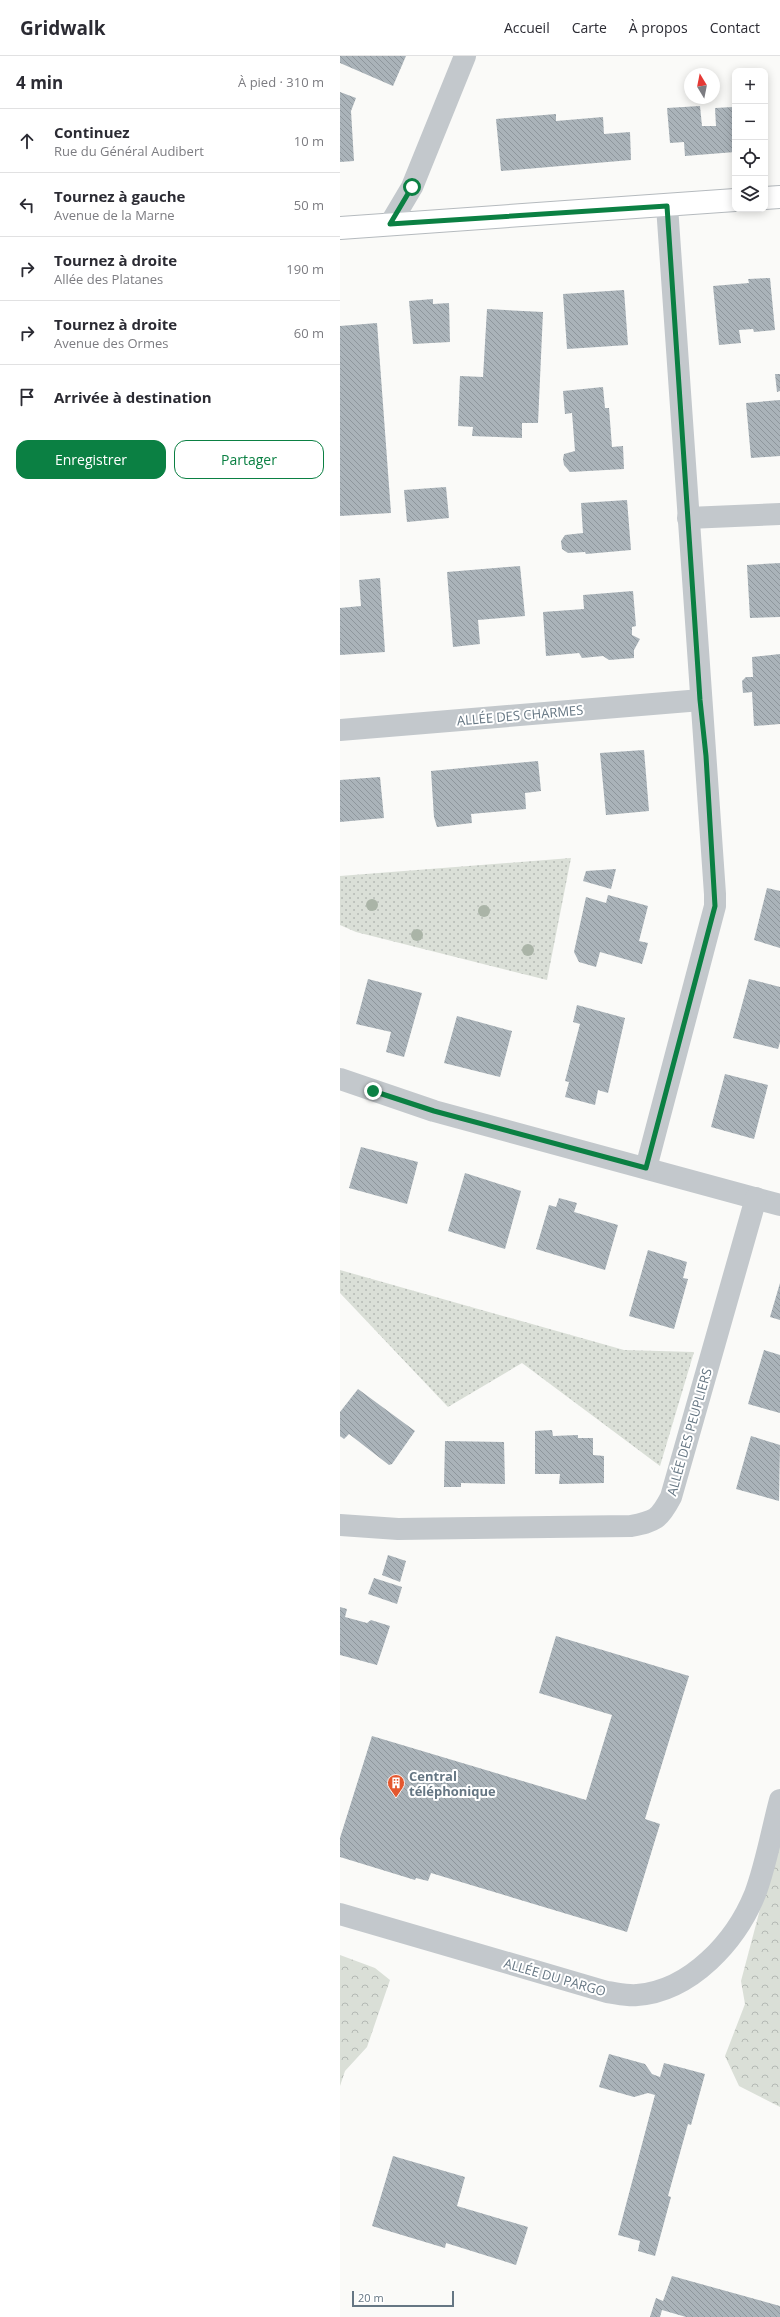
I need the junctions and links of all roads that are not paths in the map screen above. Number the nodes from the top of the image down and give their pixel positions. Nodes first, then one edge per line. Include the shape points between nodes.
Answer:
1 (464, 56) edge
2 (780, 197) edge
3 (768, 198) edge
4 (732, 200) edge
5 (667, 206) junction
6 (390, 224) junction
7 (340, 228) edge
8 (780, 514) edge
9 (688, 518) junction
10 (700, 700) junction
11 (340, 730) edge
12 (340, 1079) edge
13 (646, 1168) junction
14 (756, 1198) junction
15 (780, 1205) edge
16 (340, 1525) edge
17 (780, 1800) edge
18 (340, 1914) edge

1 - 6 street via 412,187
2 - 3 main road
4 - 5 main road
5 - 6 main road
5 - 9 street
6 - 7 main road
8 - 9 street
9 - 10 street
10 - 11 street, ALLÉE DES CHARMES
10 - 13 street via 715,906
12 - 13 street via 434,1111
13 - 14 street
14 - 15 street
14 - 16 street, ALLÉE DES PEUPLIERS via 671,1497 662,1514 648,1523 631,1526 398,1529
17 - 18 street, ALLÉE DU PARGO via 755,1894 741,1923 722,1947 694,1974 663,1990 637,1995 607,1992

